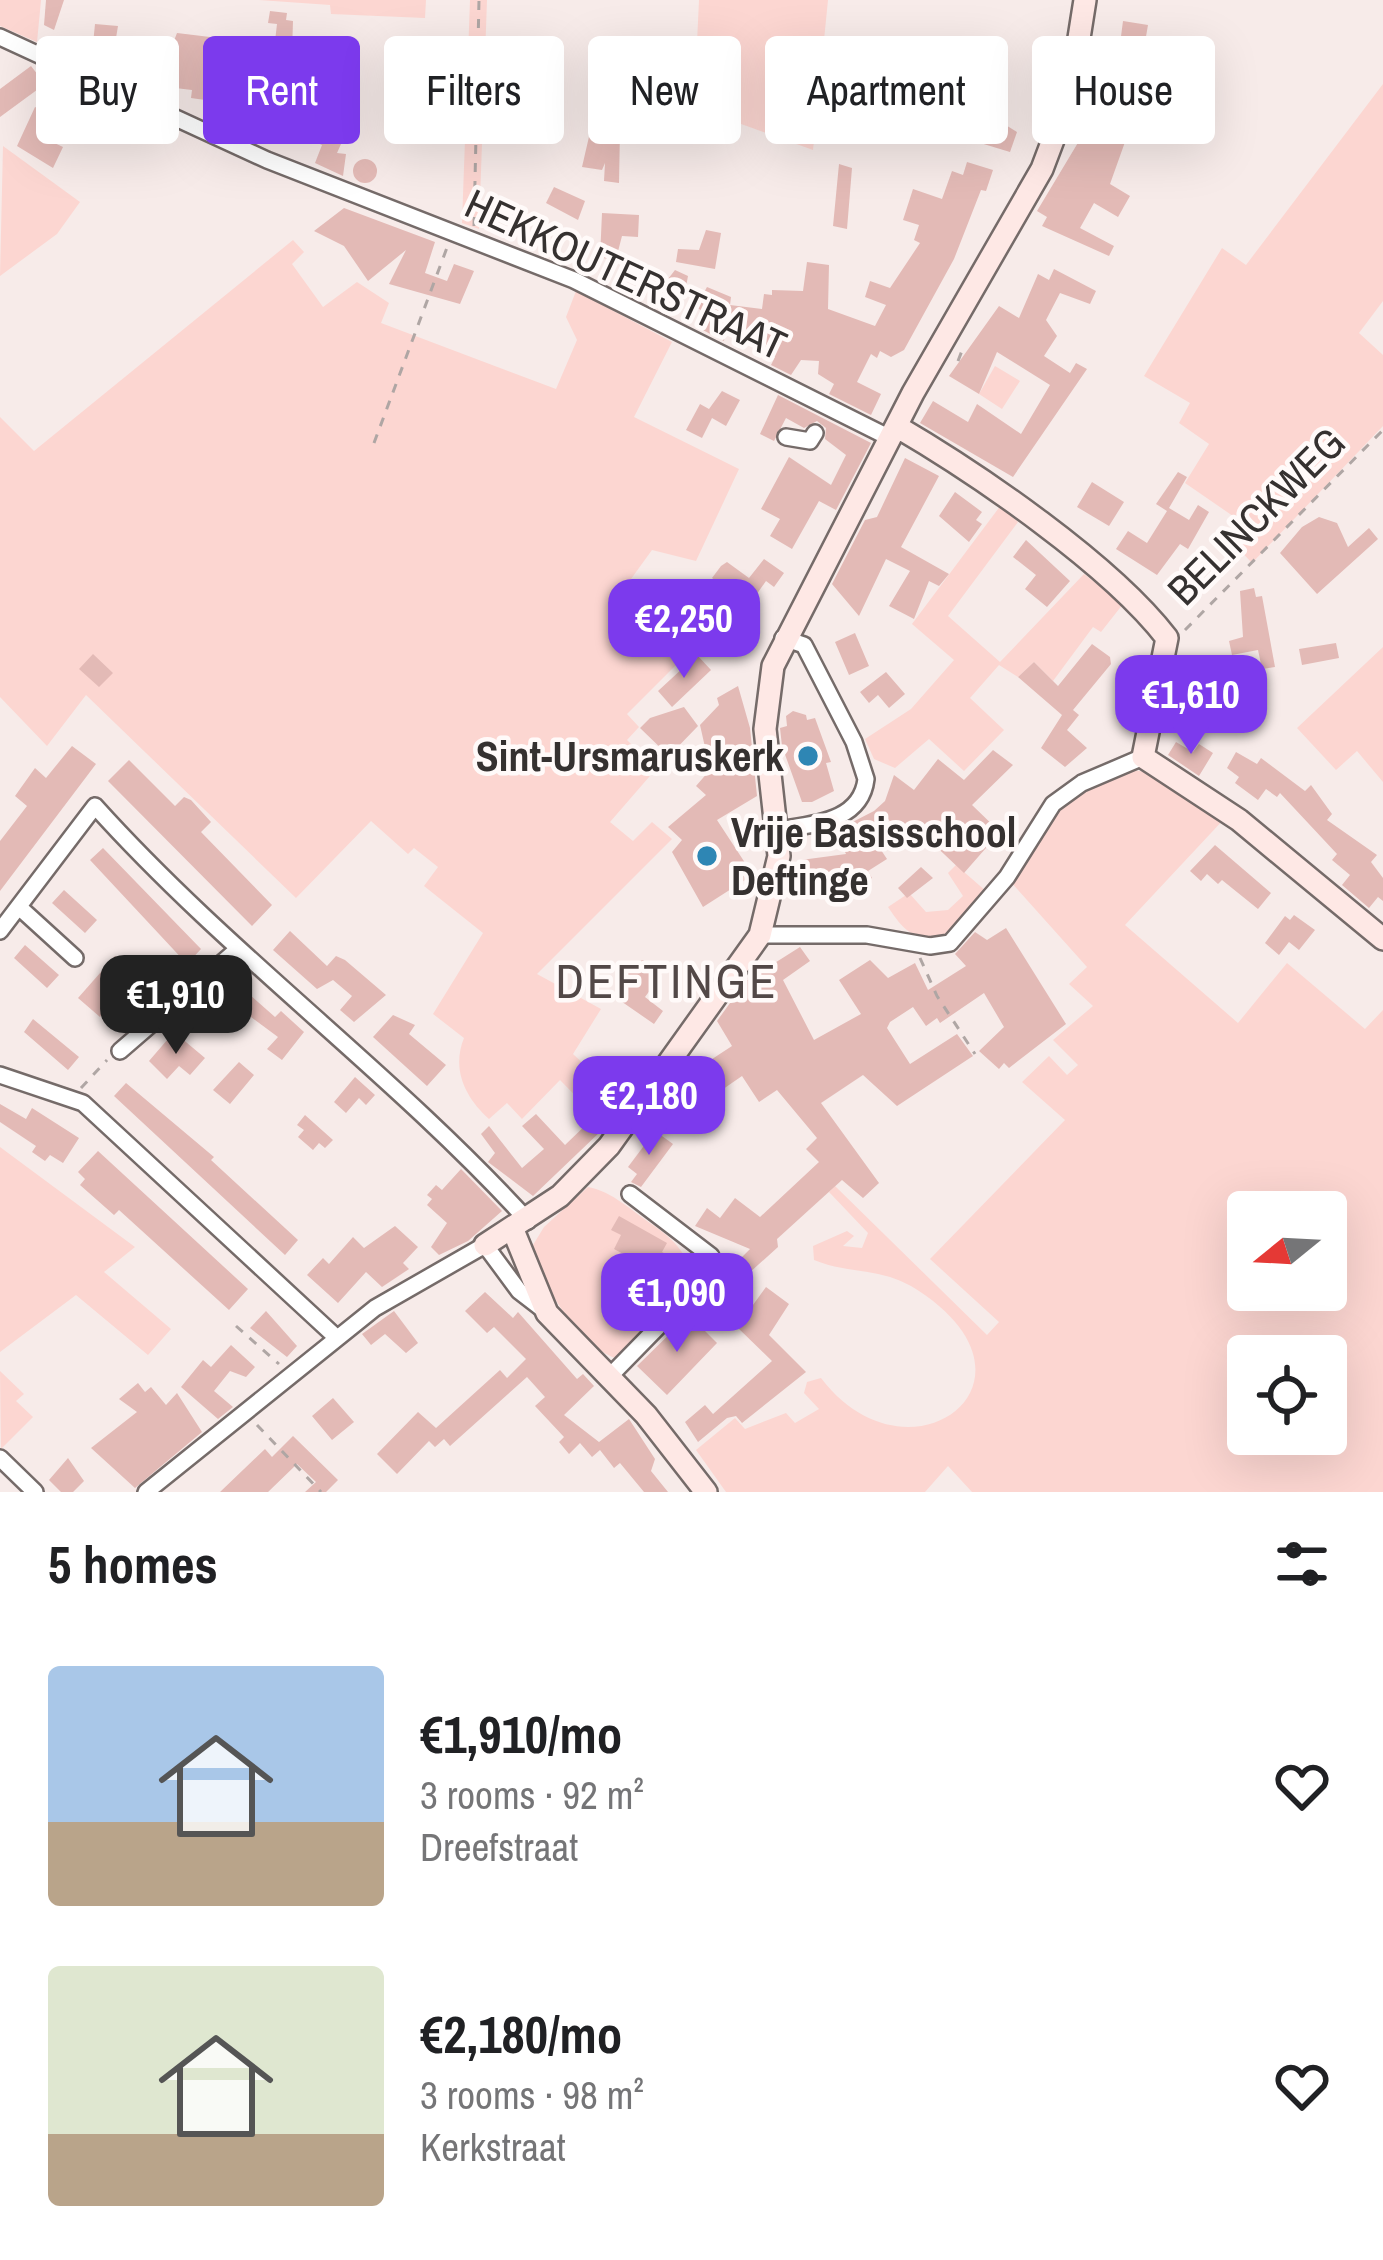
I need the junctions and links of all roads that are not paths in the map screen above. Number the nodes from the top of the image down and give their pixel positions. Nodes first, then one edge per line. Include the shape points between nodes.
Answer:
1 (1085, 0) edge
2 (0, 37) edge
3 (893, 432) junction
4 (814, 433) dead end
5 (786, 437) dead end
6 (783, 638) junction
7 (1143, 757) junction
8 (778, 830) junction
9 (19, 907) junction
10 (0, 932) edge
11 (760, 935) junction
12 (1383, 939) edge
13 (238, 949) junction
14 (75, 958) dead end
15 (120, 1051) road end
16 (0, 1075) edge
17 (630, 1194) dead end
18 (521, 1225) junction
19 (485, 1245) junction
20 (547, 1313) junction
21 (337, 1338) junction
22 (610, 1376) junction
23 (0, 1458) edge
24 (35, 1492) edge
25 (146, 1492) edge
26 (706, 1492) edge

1 - 3 street via 1070,95 1042,169
2 - 3 street, HEKKOUTERSTRAAT via 267,160 574,280 826,412
3 - 6 street
3 - 7 street via 976,476 1097,570 1167,638
4 - 5 street via 810,441
6 - 8 street via 765,713
6 - 8 street via 804,645 866,778 858,802 842,816
7 - 11 street via 1063,794 966,929 943,946 867,935
7 - 12 street via 1240,820
8 - 11 street via 774,890
9 - 10 street
9 - 13 street via 95,806
9 - 14 street
11 - 18 street via 609,1146
13 - 15 street
13 - 18 street via 448,1136
16 - 21 street via 69,1096
17 - 22 street via 711,1256 698,1286
18 - 19 street
18 - 20 street
19 - 20 street
19 - 21 street
20 - 22 street
21 - 25 street
22 - 26 street
23 - 24 street

